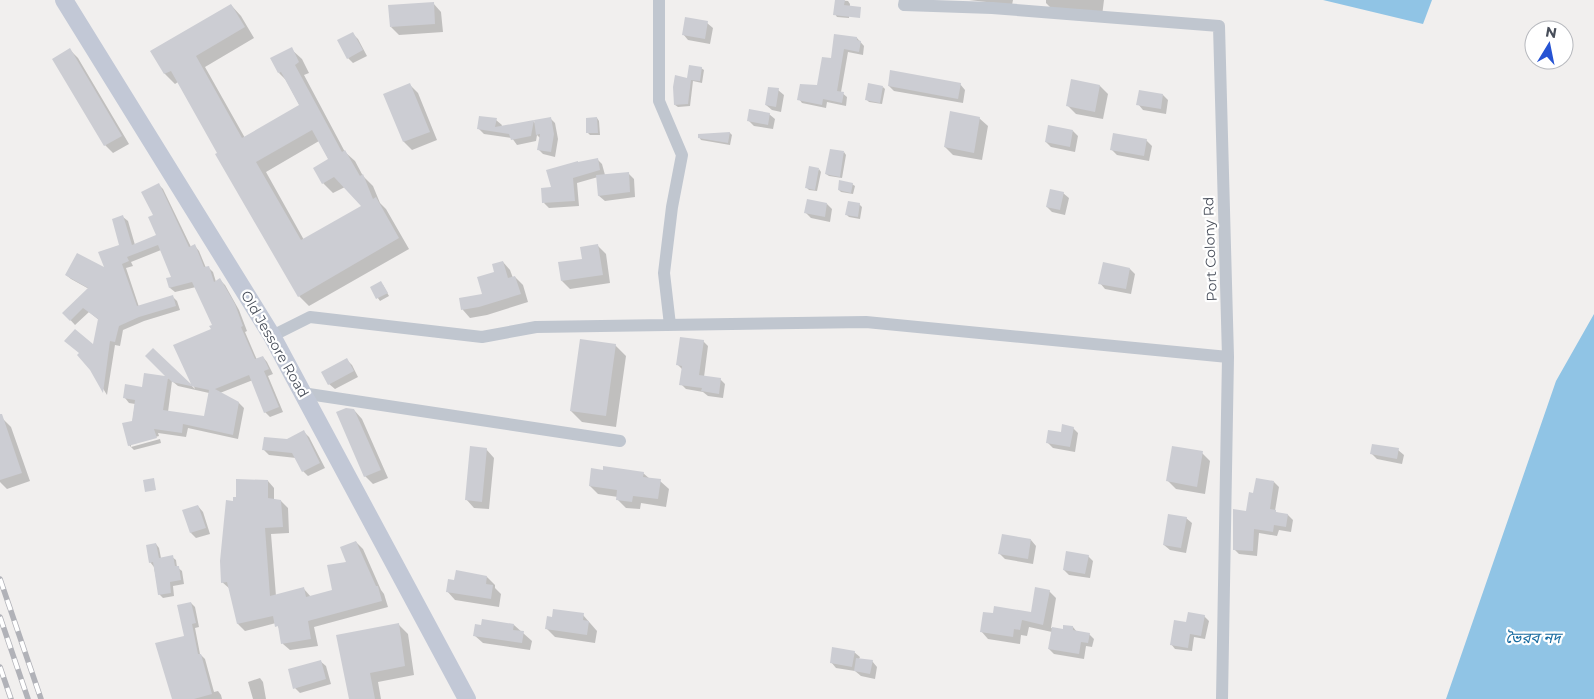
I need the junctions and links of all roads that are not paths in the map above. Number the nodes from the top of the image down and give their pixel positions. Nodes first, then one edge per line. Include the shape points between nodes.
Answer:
1 (64, 0) edge
2 (660, 0) edge
3 (905, 0) edge
4 (670, 325) junction
5 (272, 336) junction
6 (1228, 357) junction
7 (302, 393) junction
8 (620, 442) dead end
9 (467, 699) edge
10 (1222, 699) edge

1 - 5 main road, Old Jessore Road
2 - 4 street via 659,101 682,155 664,273
3 - 6 street, Port Colony Rd via 904,5 992,8 1218,26
4 - 5 street via 536,327 482,337 310,318
4 - 6 street via 866,322
5 - 7 main road, Old Jessore Road
6 - 10 street, Port Colony Rd
7 - 8 street
7 - 9 main road, Old Jessore Road

